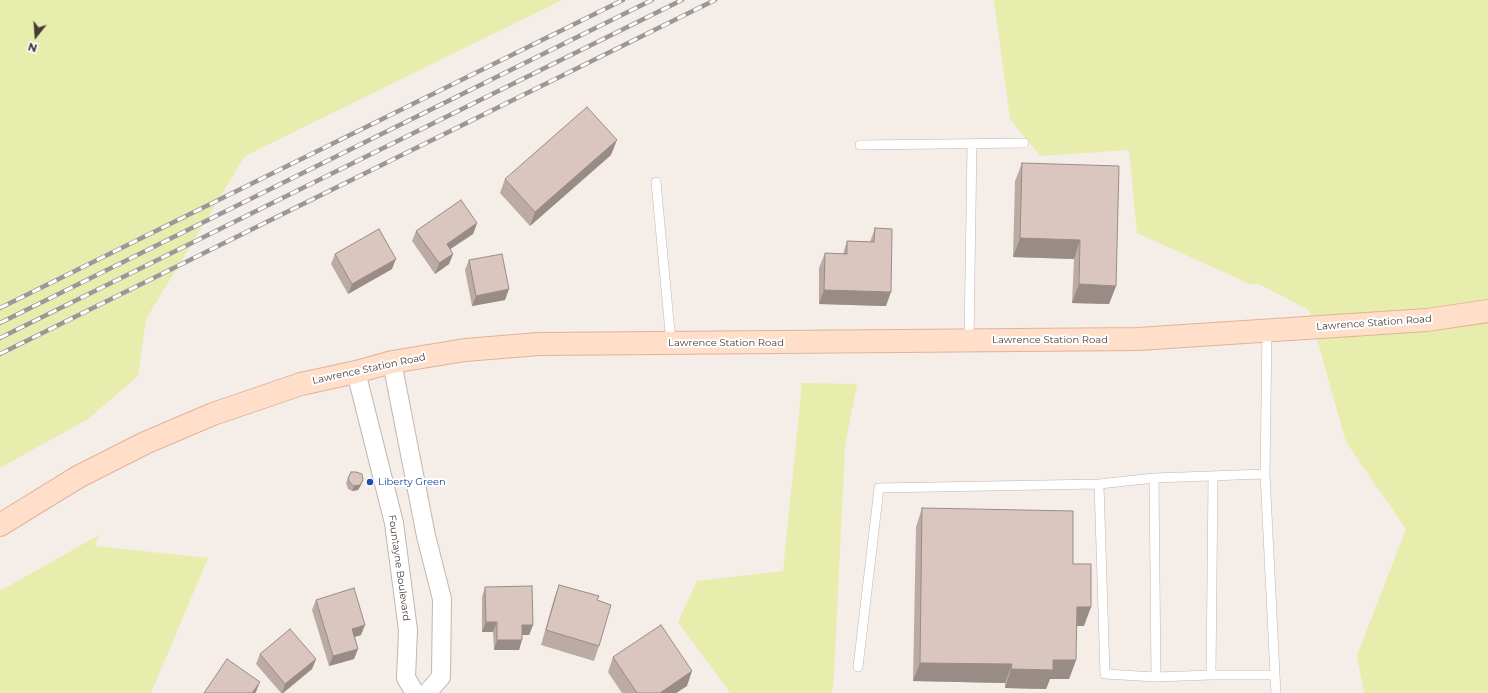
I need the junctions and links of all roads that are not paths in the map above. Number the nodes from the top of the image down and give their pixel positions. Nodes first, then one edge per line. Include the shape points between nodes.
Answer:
1 (1024, 143) dead end
2 (972, 144) junction
3 (860, 145) dead end
4 (656, 182) dead end
5 (1488, 311) edge
6 (1267, 331) junction
7 (969, 341) junction
8 (671, 343) junction
9 (392, 362) junction
10 (356, 372) junction
11 (1265, 474) junction
12 (1213, 476) junction
13 (1154, 478) junction
14 (1099, 484) junction
15 (423, 521) junction
16 (394, 523) junction
17 (0, 525) edge
18 (858, 667) dead end
19 (1211, 675) junction
20 (1276, 675) junction
21 (1156, 677) junction
22 (415, 693) edge
23 (427, 693) edge
24 (1276, 693) edge

1 - 2 lane
2 - 3 lane
2 - 7 lane
4 - 8 lane
5 - 6 main road, Lawrence Station Road via 1427,320
6 - 7 main road, Lawrence Station Road via 1138,340
6 - 11 lane
7 - 8 main road, Lawrence Station Road
8 - 9 main road, Lawrence Station Road via 539,344 465,350
9 - 10 main road, Lawrence Station Road
9 - 15 street
10 - 16 street, Fountayne Boulevard
10 - 17 main road, Lawrence Station Road via 301,384 213,414 145,443 78,477
11 - 12 lane
11 - 20 lane
12 - 13 lane
12 - 19 lane
13 - 14 lane
13 - 21 lane
14 - 18 lane via 879,488
14 - 21 lane via 1105,674
15 - 16 street
15 - 23 street via 442,599 441,677
16 - 22 street, Fountayne Boulevard via 408,630 406,678
19 - 20 lane
19 - 21 lane
20 - 24 lane

